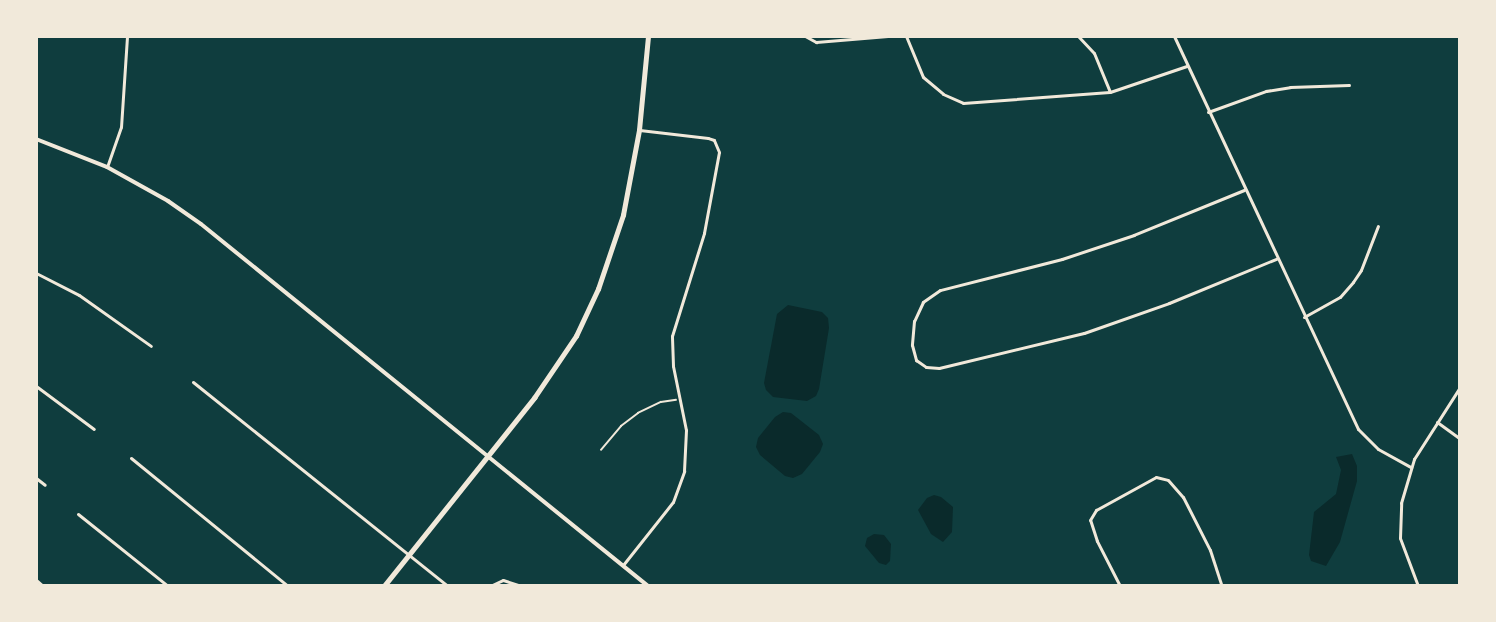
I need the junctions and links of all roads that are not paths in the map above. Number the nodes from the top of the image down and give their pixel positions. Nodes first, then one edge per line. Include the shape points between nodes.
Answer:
1 (127, 36) edge
2 (648, 36) edge
3 (804, 36) edge
4 (888, 36) edge
5 (906, 36) edge
6 (1078, 36) edge
7 (1174, 36) edge
8 (1187, 66) junction
9 (1349, 86) dead end
10 (1110, 92) junction
11 (1208, 112) junction
12 (639, 130) junction
13 (36, 139) edge
14 (107, 167) junction
15 (1244, 190) junction
16 (1378, 226) dead end
17 (1276, 259) junction
18 (36, 273) edge
19 (1304, 317) junction
20 (151, 346) dead end
21 (193, 382) dead end
22 (36, 386) edge
23 (1460, 387) edge
24 (1437, 422) junction
25 (94, 429) dead end
26 (1460, 440) edge
27 (488, 456) junction
28 (131, 458) dead end
29 (1411, 467) junction
30 (36, 478) edge
31 (45, 485) dead end
32 (78, 514) dead end
33 (409, 555) junction
34 (623, 566) junction
35 (36, 580) edge
36 (43, 586) edge
37 (168, 586) edge
38 (288, 586) edge
39 (384, 586) edge
40 (448, 586) edge
41 (490, 586) edge
42 (520, 586) edge
43 (648, 586) edge
44 (1120, 586) edge
45 (1222, 586) edge
46 (1418, 586) edge

1 - 14 street via 121,127
2 - 12 main road
3 - 4 street via 816,42
5 - 10 street via 923,76 957,101 991,103
6 - 10 street via 1094,53
7 - 8 street
8 - 10 street
8 - 11 street
9 - 11 street via 1266,91
11 - 15 street
12 - 27 main road via 623,215 598,289 564,357
12 - 34 street via 714,140 719,152 704,233 672,336 687,451 684,471 666,513
13 - 14 street
14 - 27 street via 201,224
15 - 17 street
15 - 17 street via 1062,259 931,294 917,311 914,355 920,364 939,368 1084,333
16 - 19 street via 1353,282 1340,297
17 - 19 street
18 - 20 street via 95,305
19 - 29 street via 1358,429 1378,449
21 - 33 street
22 - 25 street
23 - 24 street
24 - 26 street
24 - 29 street
27 - 33 main road
27 - 34 street
28 - 38 street
29 - 46 street via 1399,524 1403,549
30 - 31 street
32 - 37 street
33 - 39 main road
33 - 40 street
34 - 43 street
35 - 36 street
41 - 42 street via 503,580
44 - 45 street via 1091,527 1092,516 1096,510 1156,477 1168,480 1183,497 1199,526

